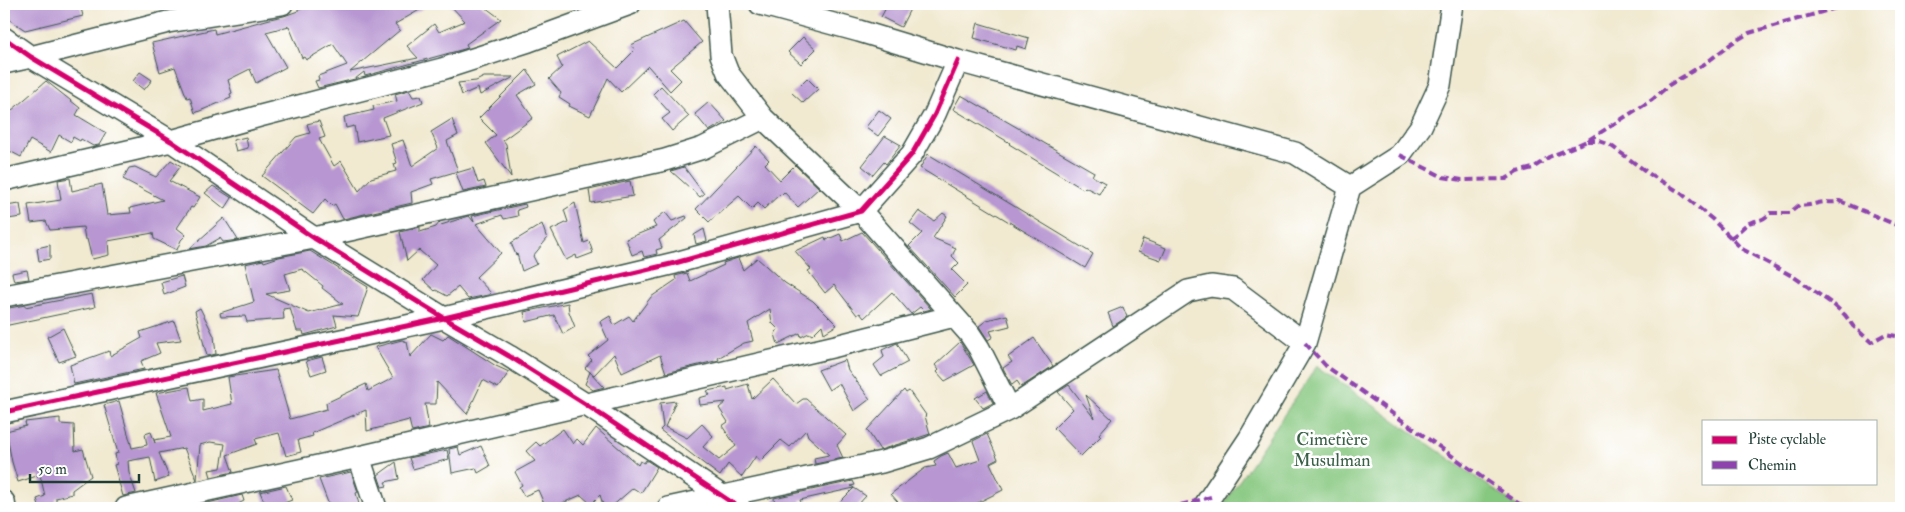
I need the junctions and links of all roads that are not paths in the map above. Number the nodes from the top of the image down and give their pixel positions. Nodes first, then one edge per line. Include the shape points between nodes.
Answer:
1 (282, 4) edge
2 (630, 4) edge
3 (717, 4) edge
4 (760, 4) edge
5 (1452, 4) edge
6 (4, 38) edge
7 (31, 57) junction
8 (958, 61) junction
9 (4, 63) edge
10 (763, 118) junction
11 (171, 141) junction
12 (4, 180) edge
13 (1350, 187) junction
14 (861, 211) junction
15 (314, 238) junction
16 (4, 296) edge
17 (954, 316) junction
18 (444, 318) junction
19 (1305, 343) junction
20 (585, 404) junction
21 (1010, 409) junction
22 (4, 412) edge
23 (359, 457) junction
24 (722, 497) junction
25 (4, 502) edge
26 (5, 508) edge
27 (126, 508) edge
28 (376, 508) edge
29 (668, 508) edge
30 (740, 508) edge
31 (1203, 508) edge

1 - 7 street via 168,22
2 - 11 street via 442,69
3 - 10 street via 721,55 728,74
4 - 8 street
5 - 13 street via 1440,85 1421,126 1400,155
6 - 7 street
7 - 9 street
7 - 11 street
8 - 13 street via 1295,153
8 - 14 street via 935,114 912,154
10 - 14 street
10 - 15 street via 702,148 665,160
11 - 12 street
11 - 15 street
13 - 19 street
14 - 17 street
14 - 18 street via 675,263
15 - 16 street
15 - 18 street
17 - 20 street
17 - 21 street via 979,348
18 - 20 street
18 - 22 street
19 - 21 street via 1233,290 1211,286 1188,291
19 - 31 street via 1249,439
20 - 23 street
20 - 24 street
21 - 24 street via 930,448 882,462
23 - 27 street
23 - 28 street
24 - 29 street
24 - 30 street
25 - 26 street

